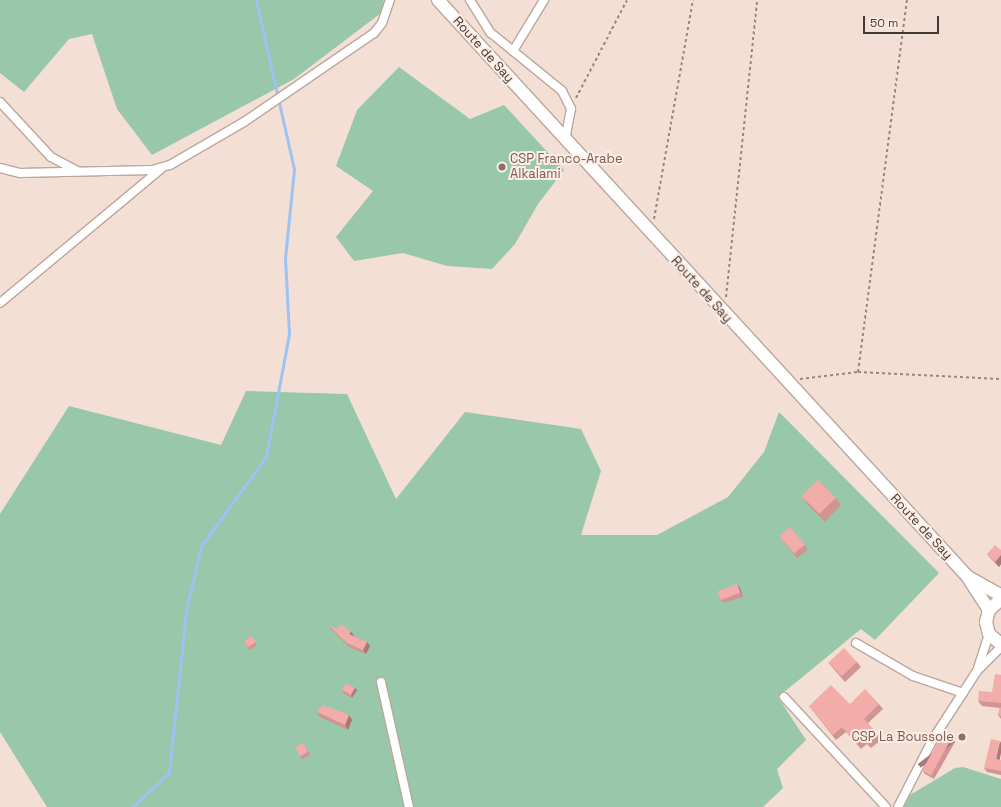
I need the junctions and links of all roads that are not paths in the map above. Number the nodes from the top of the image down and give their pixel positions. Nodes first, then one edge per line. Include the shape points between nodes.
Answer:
1 (390, 0) edge
2 (438, 0) edge
3 (470, 0) edge
4 (544, 0) edge
5 (513, 51) junction
6 (0, 102) edge
7 (565, 140) junction
8 (0, 168) edge
9 (162, 168) junction
10 (78, 171) junction
11 (0, 302) edge
12 (967, 576) junction
13 (1001, 595) edge
14 (1001, 599) edge
15 (989, 610) junction
16 (989, 634) junction
17 (856, 643) dead end
18 (1001, 644) edge
19 (1001, 647) edge
20 (977, 671) junction
21 (381, 682) dead end
22 (963, 693) junction
23 (784, 697) dead end
24 (409, 807) edge
25 (886, 807) edge
26 (898, 807) edge

1 - 9 street via 382,23 374,33 244,122
2 - 7 main road, Route de Say
3 - 5 street via 491,33
4 - 5 street
5 - 7 street via 562,91 570,109
6 - 10 street via 51,157
7 - 12 main road, Route de Say
8 - 10 street via 20,173
9 - 10 street
9 - 11 street
12 - 13 main road, Route de Say
12 - 15 main road, Route de Say
14 - 15 main road
15 - 16 main road via 986,622
16 - 18 main road
16 - 20 street
17 - 22 street via 913,676
19 - 20 street
20 - 22 street
21 - 24 street
22 - 26 street via 933,739
23 - 25 street

